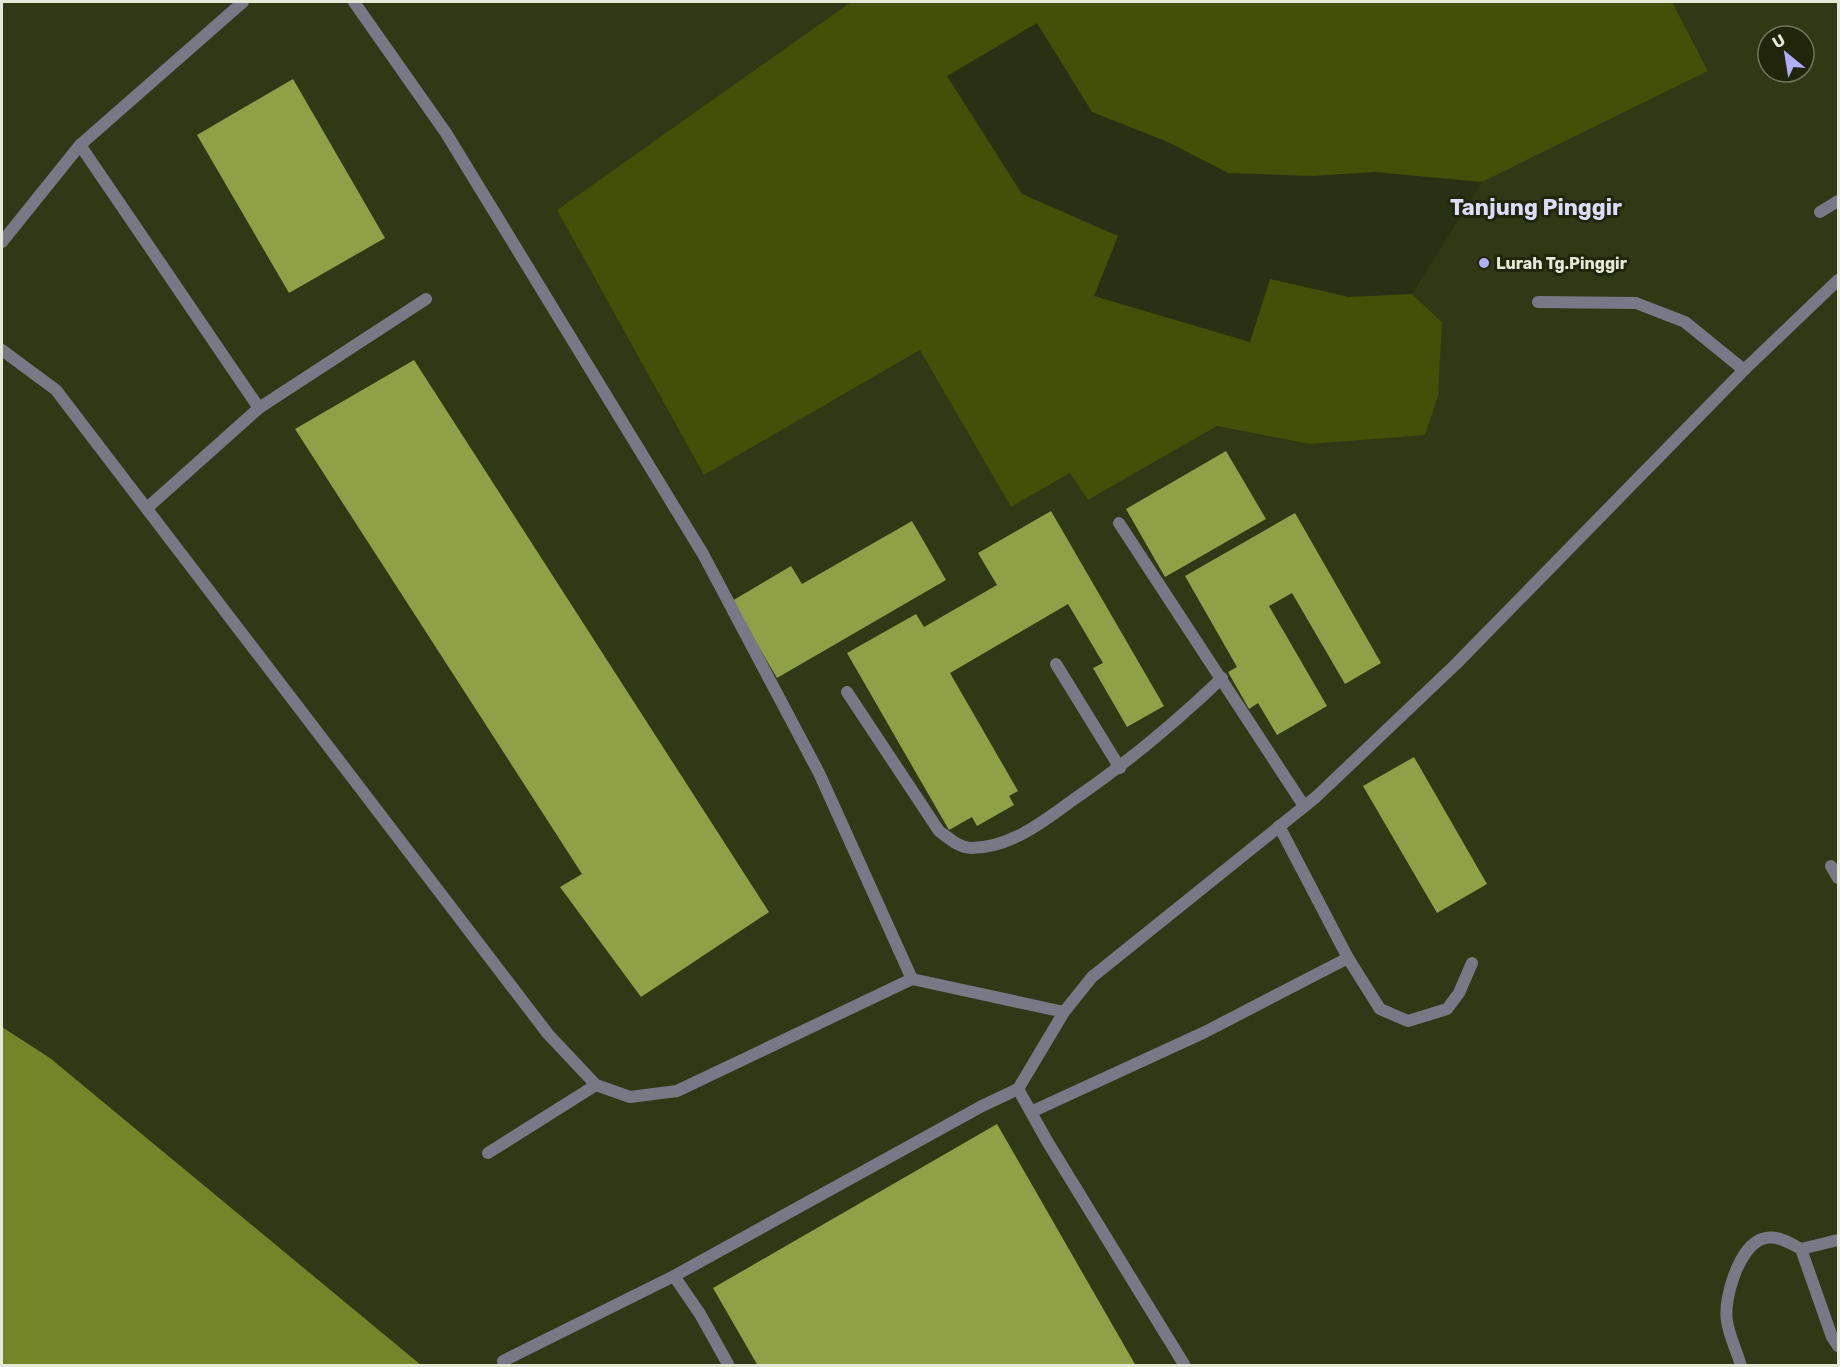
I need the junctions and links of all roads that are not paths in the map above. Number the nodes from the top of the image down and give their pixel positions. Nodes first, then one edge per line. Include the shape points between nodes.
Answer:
1 (243, 2) edge
2 (354, 2) edge
3 (80, 145) junction
4 (1839, 201) edge
5 (1820, 212) dead end
6 (2, 242) edge
7 (1839, 280) edge
8 (426, 299) dead end
9 (1538, 302) dead end
10 (2, 350) edge
11 (1744, 370) junction
12 (259, 408) junction
13 (147, 508) junction
14 (1119, 523) dead end
15 (1056, 664) dead end
16 (1222, 678) junction
17 (847, 692) dead end
18 (1120, 768) junction
19 (1304, 806) junction
20 (1279, 826) junction
21 (1831, 867) dead end
22 (1839, 878) edge
23 (1348, 958) junction
24 (1472, 963) dead end
25 (912, 979) junction
26 (1064, 1012) junction
27 (596, 1085) junction
28 (1018, 1089) junction
29 (1031, 1112) junction
30 (488, 1153) dead end
31 (1839, 1240) edge
32 (1802, 1249) junction
33 (674, 1276) junction
34 (1839, 1346) edge
35 (503, 1361) dead end
36 (729, 1365) edge
37 (1185, 1365) edge
38 (1741, 1365) edge

1 - 3 street
2 - 25 street via 446,133 703,554 819,773
3 - 6 street
3 - 12 street
4 - 5 street
7 - 11 street
8 - 12 street
9 - 11 street via 1636,303 1685,322
10 - 13 street via 56,390
11 - 19 street via 1456,664
12 - 13 street
13 - 27 street via 548,1034
14 - 16 street
15 - 18 street
16 - 18 street
16 - 19 street
17 - 18 street via 939,831 969,849 1000,844 1037,825
19 - 20 street
20 - 23 street
20 - 26 street via 1092,977
21 - 22 street
23 - 24 street via 1380,1009 1408,1021 1447,1009
23 - 29 street via 1205,1032
25 - 26 street
25 - 27 street via 677,1091 630,1097
26 - 28 street
27 - 30 street
28 - 29 street
28 - 33 street
29 - 37 street
31 - 32 street
32 - 34 street via 1832,1337
32 - 38 street via 1781,1239 1762,1239 1744,1252 1731,1284 1726,1319
33 - 35 street
33 - 36 street

